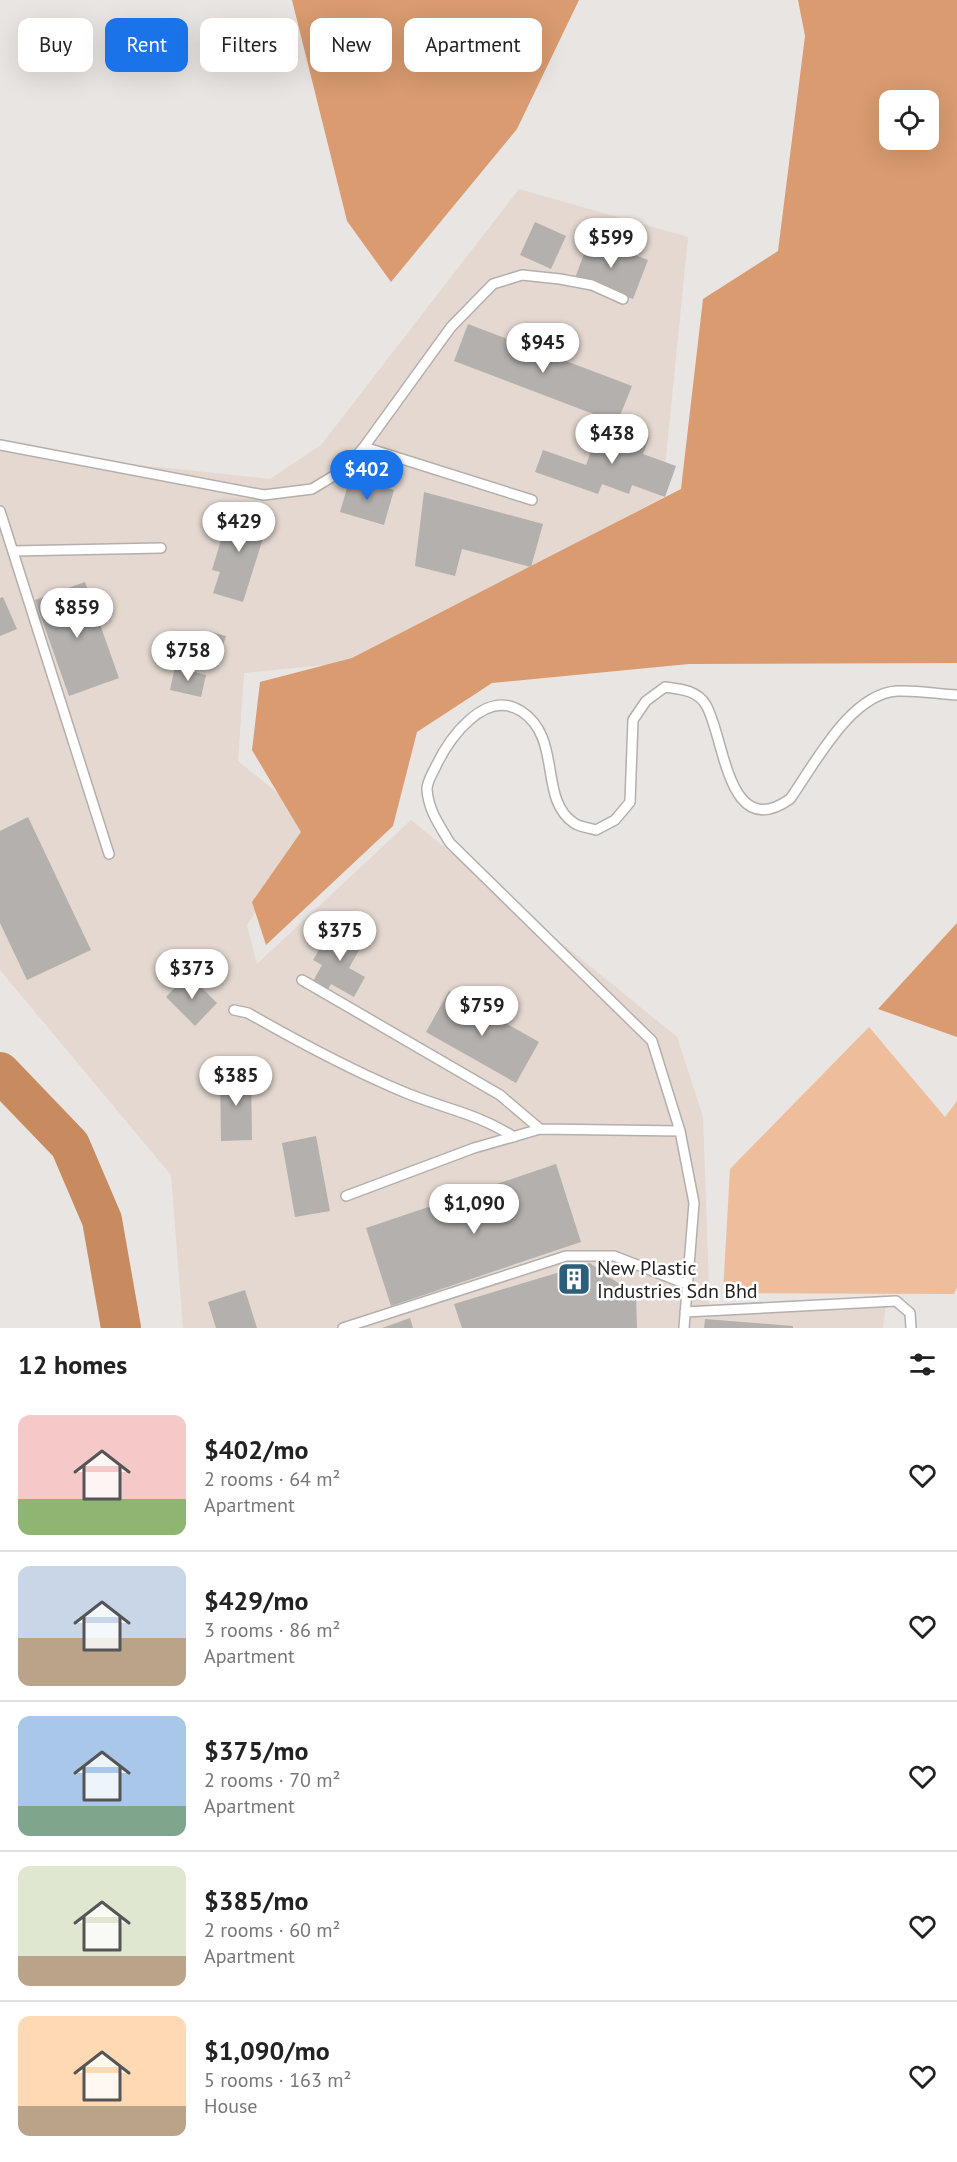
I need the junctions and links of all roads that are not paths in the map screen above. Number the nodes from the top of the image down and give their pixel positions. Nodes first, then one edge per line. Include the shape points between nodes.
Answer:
1 (623, 300) dead end
2 (0, 445) edge
3 (364, 447) junction
4 (532, 500) dead end
5 (0, 512) edge
6 (161, 548) dead end
7 (13, 551) junction
8 (957, 695) edge
9 (109, 854) dead end
10 (302, 980) dead end
11 (234, 1010) dead end
12 (540, 1129) junction
13 (680, 1131) junction
14 (514, 1137) junction
15 (345, 1196) dead end
16 (689, 1285) junction
17 (685, 1312) junction
18 (343, 1328) edge
19 (684, 1328) edge
20 (911, 1328) edge

1 - 3 lane via 592,285 560,279 522,275 493,284 451,327
2 - 3 lane via 264,495 312,489 345,469
3 - 4 lane
5 - 7 lane
6 - 7 lane
7 - 9 lane
8 - 13 lane via 896,691 872,699 851,713 790,799 776,809 759,809 734,790 705,703 689,690 665,687 646,701 633,720 630,802 615,820 596,830 575,824 559,809 546,744 535,724 519,710 498,706 475,714 440,757 426,787 432,813 450,843 652,1041
10 - 12 lane via 500,1095
11 - 14 lane via 248,1013 339,1064 402,1092 490,1122
12 - 13 lane
12 - 14 lane
13 - 16 lane via 694,1203
14 - 15 lane
16 - 17 lane
16 - 18 lane via 614,1256 566,1256
17 - 19 lane
17 - 20 lane via 896,1301 910,1313

